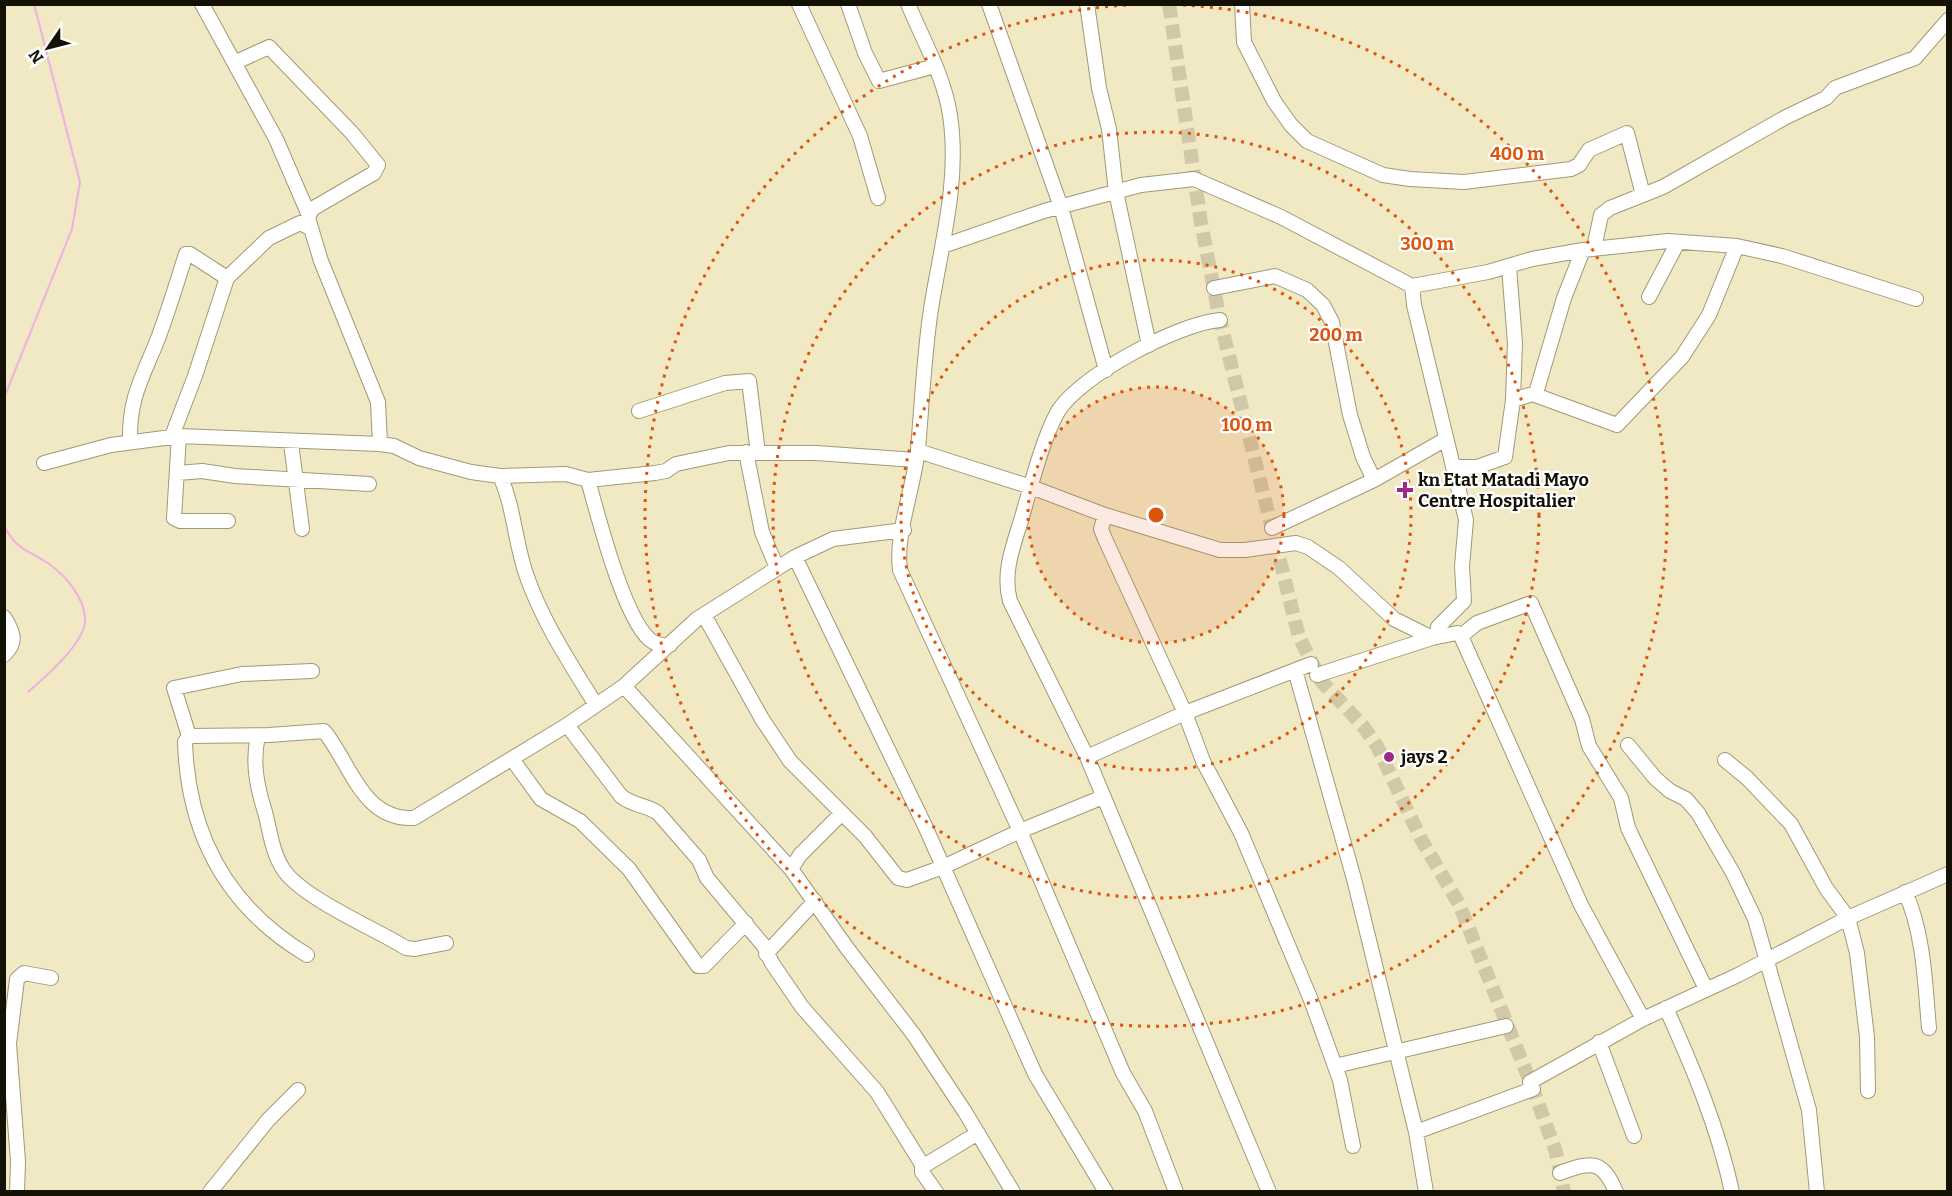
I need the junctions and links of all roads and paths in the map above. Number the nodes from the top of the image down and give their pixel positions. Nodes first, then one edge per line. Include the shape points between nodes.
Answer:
1 (202, 4) edge
2 (799, 4) edge
3 (848, 4) edge
4 (908, 4) edge
5 (989, 4) edge
6 (1087, 4) edge
7 (1242, 4) edge
8 (1947, 20) edge
9 (236, 62) junction
10 (935, 66) junction
11 (1116, 192) junction
12 (1643, 195) junction
13 (878, 198) dead end
14 (1062, 207) junction
15 (308, 220) junction
16 (1678, 242) junction
17 (943, 246) junction
18 (1737, 246) junction
19 (1588, 249) junction
20 (1509, 267) junction
21 (227, 278) junction
22 (1412, 286) junction
23 (1214, 288) dead end
24 (1649, 297) dead end
25 (1916, 299) dead end
26 (1220, 320) dead end
27 (1149, 345) junction
28 (1106, 370) junction
29 (1535, 395) junction
30 (1513, 400) junction
31 (639, 411) dead end
32 (175, 436) junction
33 (1446, 439) junction
34 (130, 442) junction
35 (291, 443) junction
36 (380, 444) junction
37 (752, 453) junction
38 (917, 456) junction
39 (44, 463) dead end
40 (1453, 467) junction
41 (178, 473) junction
42 (500, 476) junction
43 (295, 477) junction
44 (588, 480) junction
45 (1374, 480) junction
46 (369, 484) dead end
47 (1031, 487) junction
48 (1105, 515) junction
49 (228, 521) dead end
50 (1272, 528) dead end
51 (303, 529) dead end
52 (903, 530) junction
53 (795, 557) junction
54 (777, 568) junction
55 (704, 615) junction
56 (4, 617) edge
57 (1461, 636) junction
58 (1435, 637) junction
59 (670, 645) junction
60 (4, 655) edge
61 (1295, 670) junction
62 (312, 671) dead end
63 (624, 686) junction
64 (596, 705) junction
65 (1185, 713) junction
66 (567, 725) junction
67 (189, 736) junction
68 (258, 736) junction
69 (1628, 745) dead end
70 (1087, 757) junction
71 (512, 759) junction
72 (1725, 760) dead end
73 (1103, 797) junction
74 (841, 814) junction
75 (1020, 831) junction
76 (943, 867) junction
77 (791, 869) junction
78 (1947, 874) edge
79 (1905, 892) junction
80 (815, 901) junction
81 (1848, 918) junction
82 (746, 923) junction
83 (446, 942) dead end
84 (766, 954) junction
85 (307, 955) dead end
86 (1767, 960) junction
87 (51, 978) dead end
88 (1706, 989) junction
89 (1666, 1008) junction
90 (1643, 1019) junction
91 (1506, 1026) dead end
92 (1929, 1028) dead end
93 (1599, 1042) junction
94 (1395, 1053) junction
95 (1335, 1066) junction
96 (298, 1090) dead end
97 (1868, 1092) dead end
98 (1416, 1132) junction
99 (978, 1133) junction
100 (1634, 1136) dead end
101 (1353, 1146) dead end
102 (923, 1166) junction
103 (1560, 1173) dead end
104 (17, 1191) edge
105 (210, 1191) edge
106 (936, 1191) edge
107 (1013, 1191) edge
108 (1106, 1191) edge
109 (1176, 1191) edge
110 (1269, 1191) edge
111 (1426, 1191) edge
112 (1616, 1191) edge
113 (1732, 1191) edge
114 (1817, 1191) edge

1 - 9 street
2 - 13 street via 860,136
3 - 10 street via 879,81
4 - 10 street
5 - 14 street
6 - 11 street
7 - 12 street via 1244,42 1274,101 1307,141 1383,175 1464,182 1571,169 1579,165 1589,150 1627,133
8 - 12 street via 1915,58 1834,88 1826,98
9 - 15 street via 276,139
9 - 15 street via 272,49 378,165 374,173 316,205
10 - 17 street via 950,116 952,146 950,202
11 - 14 street
11 - 22 street via 1162,181 1194,179 1281,217
11 - 27 street
12 - 19 street via 1601,215
14 - 17 street
14 - 28 street
15 - 21 street via 274,234
15 - 36 street via 378,402
16 - 18 street
16 - 19 street
16 - 24 street
17 - 38 street via 929,324
18 - 25 street via 1846,275
18 - 29 street via 1709,315 1682,357 1617,425
19 - 20 street
19 - 29 street
20 - 22 street
20 - 30 street via 1515,343
21 - 32 street
21 - 34 street via 186,254 155,347 136,387 129,419
22 - 33 street
23 - 45 street via 1275,276 1307,291 1323,305 1332,322 1350,415
26 - 27 street via 1177,331
27 - 28 street
28 - 47 street via 1080,387 1058,413
29 - 30 street
30 - 40 street via 1505,457 1477,467
31 - 37 street via 725,383 749,381
32 - 34 street
32 - 35 street
32 - 41 street
33 - 40 street
33 - 45 street
34 - 39 street
35 - 36 street
35 - 43 street
36 - 42 street via 471,472
37 - 38 street
37 - 44 street via 676,464 655,473
37 - 54 street via 762,532
38 - 47 street
38 - 52 street
40 - 58 street via 1467,520 1462,566 1464,601 1438,627
41 - 43 street
41 - 49 street via 174,518
42 - 44 street via 566,474
42 - 64 street via 535,597
43 - 46 street
43 - 51 street
44 - 59 street via 628,604 649,639 661,646
45 - 50 street
47 - 48 street
47 - 70 street via 1007,573 1007,592
48 - 58 street via 1220,550 1296,543 1339,568 1394,619
48 - 65 street via 1101,529
52 - 53 street via 833,539
52 - 75 street via 899,563 904,582
53 - 54 street
53 - 76 street
54 - 55 street
55 - 59 street
55 - 74 street via 777,743
56 - 60 street via 14,636
57 - 58 street via 1457,633
57 - 88 street via 1477,623 1531,603 1582,718 1589,746 1621,798 1628,828
57 - 90 street via 1586,915
58 - 61 street via 1314,669
59 - 63 street
61 - 65 street
61 - 94 street via 1354,879
62 - 67 street via 242,674 174,688
63 - 64 street
63 - 77 street
64 - 66 street
65 - 70 street
65 - 95 street via 1203,761 1250,852
66 - 71 street
66 - 82 street via 621,796 651,808 664,819
67 - 68 street
67 - 85 street via 185,742 189,795 214,858 249,910
68 - 71 street via 326,731 369,799 397,818 414,818
68 - 83 street via 255,766 259,794 277,857 288,876 406,948
69 - 86 street via 1664,787 1686,799 1698,813 1755,919
70 - 73 street
71 - 82 street via 541,799 580,822 629,869 698,966 704,966
72 - 81 street via 1791,824 1826,888
73 - 75 street
73 - 110 street
74 - 76 street via 865,836 898,878 907,880
74 - 77 street
75 - 76 street
75 - 109 street via 1115,1054 1145,1111
76 - 108 street via 1035,1074
77 - 80 street
78 - 79 street
79 - 81 street
79 - 92 street via 1923,963
80 - 84 street
80 - 99 street via 914,1035
81 - 86 street
81 - 97 street via 1857,953 1867,1037
82 - 84 street
84 - 102 street via 802,1007 877,1092
86 - 88 street
86 - 114 street via 1809,1110
87 - 104 street via 24,973 16,979 9,1044
88 - 89 street
89 - 90 street
89 - 113 street via 1697,1076
90 - 93 street
91 - 94 street
93 - 98 street via 1532,1085
93 - 100 street
94 - 95 street
94 - 98 street
95 - 101 street
96 - 105 street
98 - 111 street
99 - 102 street
99 - 107 street
102 - 106 street via 922,1172
103 - 112 street via 1586,1165 1599,1166

